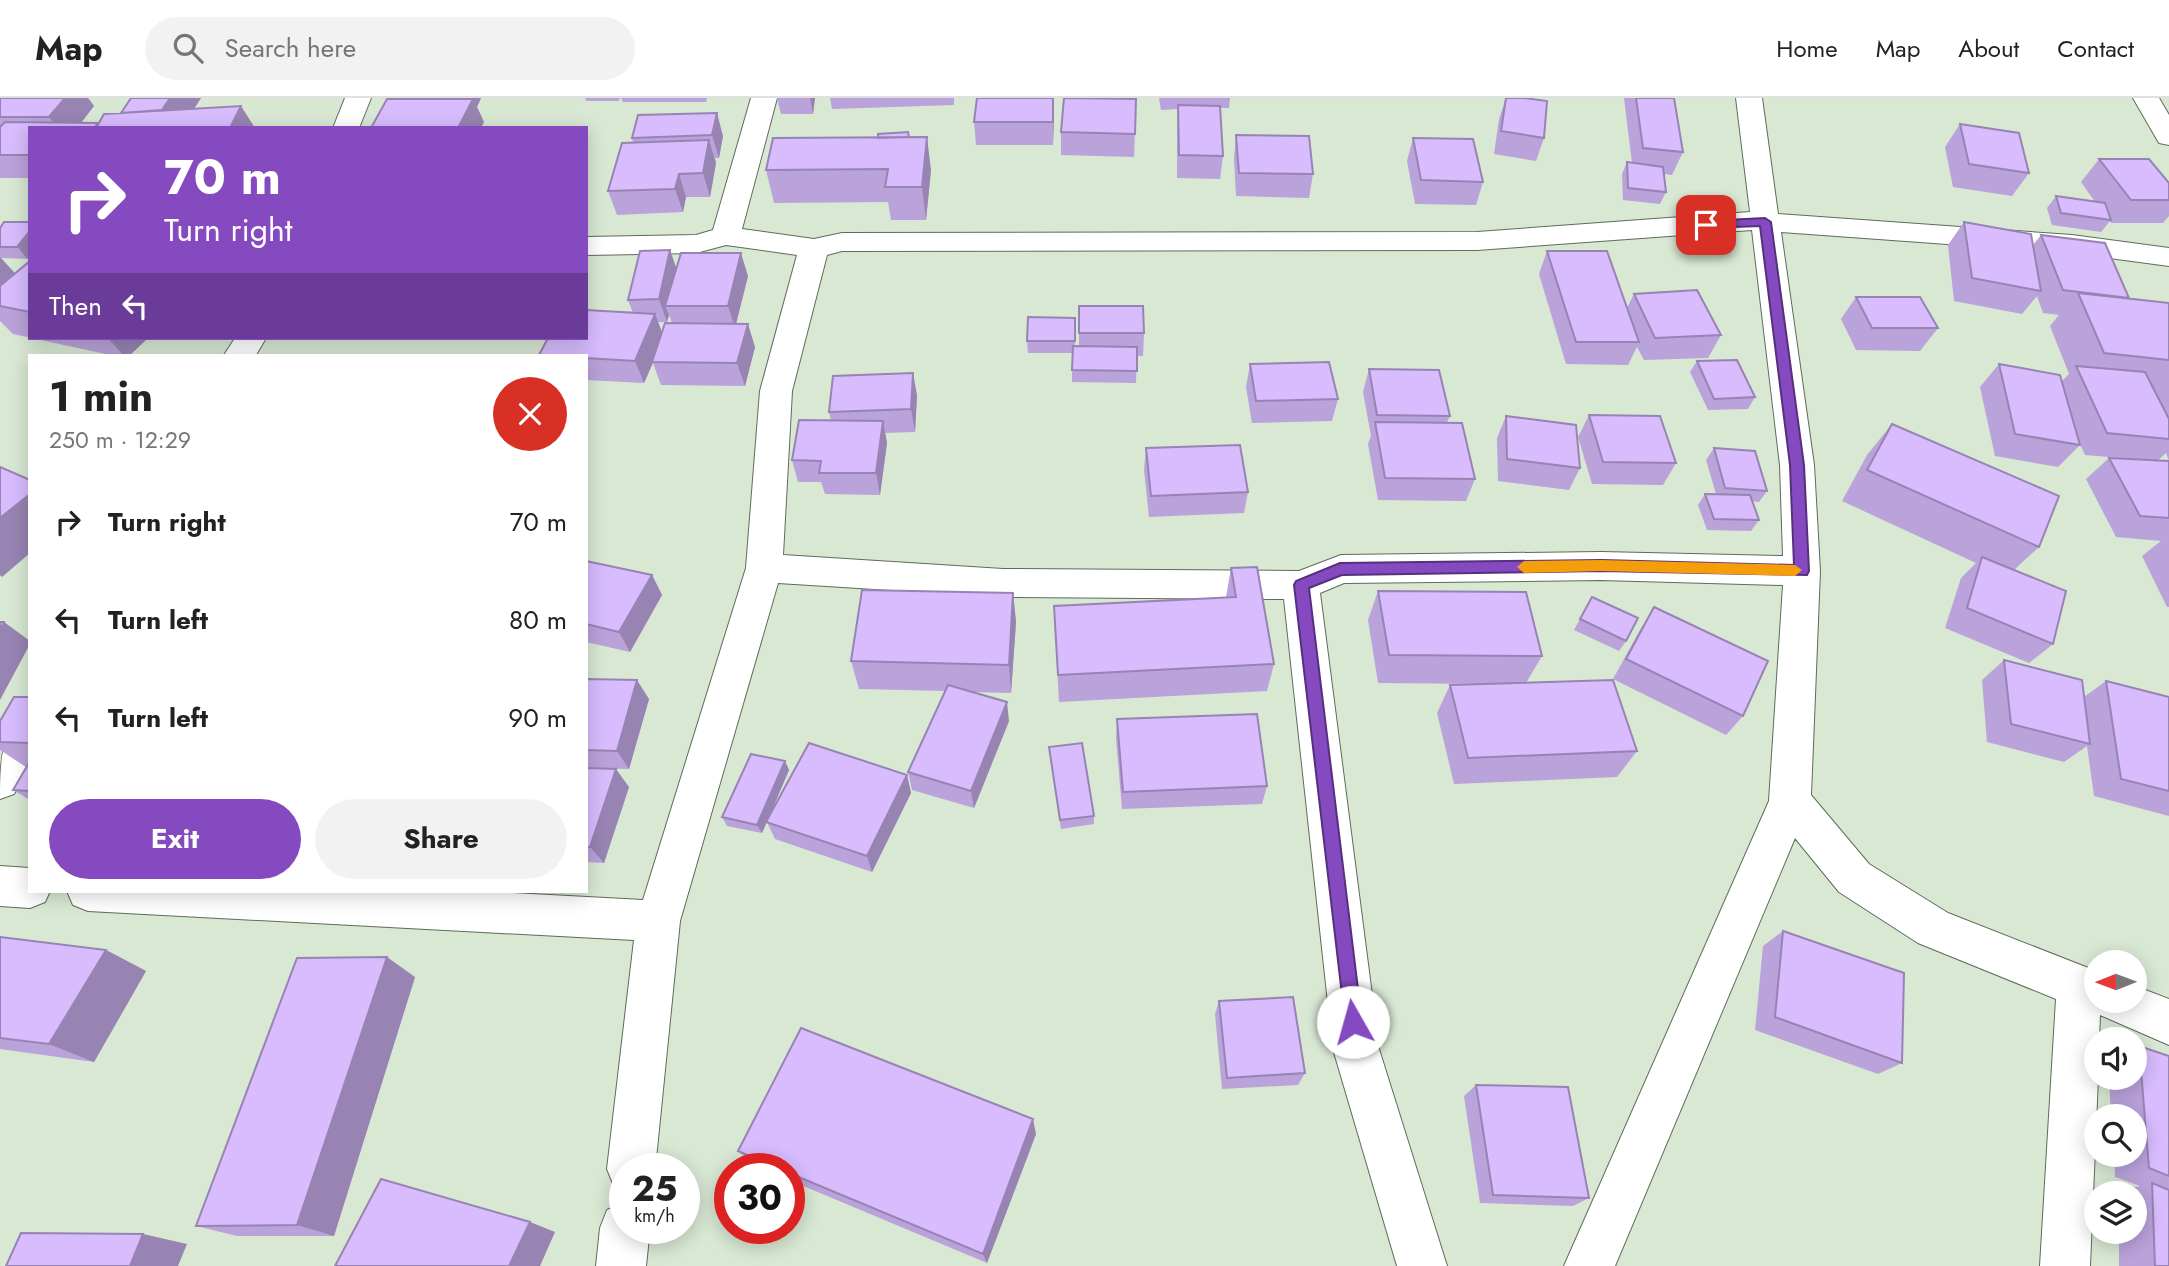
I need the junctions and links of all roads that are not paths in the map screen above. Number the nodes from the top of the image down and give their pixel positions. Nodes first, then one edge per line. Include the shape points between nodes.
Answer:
1 (358, 98) edge
2 (764, 98) edge
3 (1749, 98) edge
4 (2146, 98) edge
5 (347, 126) edge
6 (2169, 137) edge
7 (1765, 222) junction
8 (726, 236) junction
9 (588, 246) edge
10 (814, 248) junction
11 (2169, 257) edge
12 (764, 568) junction
13 (1802, 571) junction
14 (1301, 585) junction
15 (28, 732) edge
16 (0, 781) edge
17 (1790, 801) junction
18 (0, 886) edge
19 (28, 888) edge
20 (126, 893) edge
21 (658, 921) junction
22 (2084, 987) edge
23 (2096, 1013) edge
24 (2147, 1013) edge
25 (2169, 1022) edge
26 (633, 1153) edge
27 (623, 1244) edge
28 (621, 1266) edge
29 (1422, 1266) edge
30 (1589, 1266) edge
31 (2064, 1266) edge

1 - 5 street
2 - 8 street
3 - 7 street
4 - 6 street
7 - 10 street via 1477,241 842,242
7 - 11 street via 2072,244
7 - 13 street via 1797,465
8 - 9 street via 696,244
8 - 10 street
10 - 12 street via 776,391
12 - 14 street via 1003,583
12 - 21 street
13 - 14 street via 1601,566 1340,569
13 - 17 street
14 - 29 street via 1356,1049
15 - 16 street
17 - 22 street via 1854,878 1933,928
17 - 30 street
18 - 19 street
20 - 21 street
21 - 26 street
23 - 31 street
24 - 25 street
27 - 28 street

